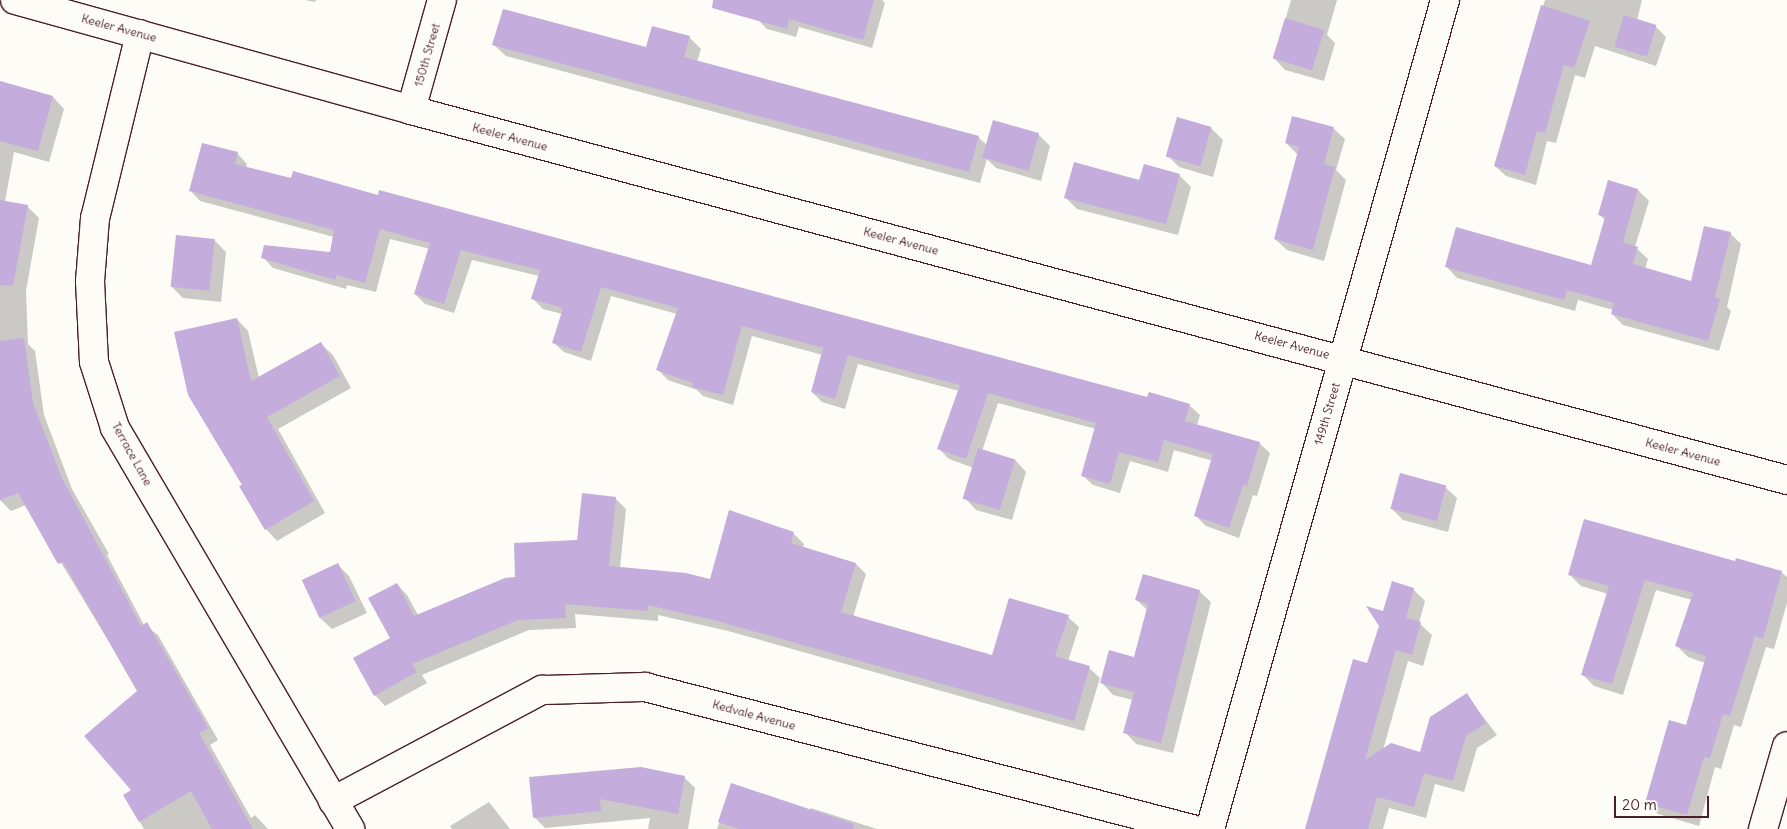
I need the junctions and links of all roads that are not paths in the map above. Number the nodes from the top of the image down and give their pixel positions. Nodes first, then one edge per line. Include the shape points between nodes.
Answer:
1 (15, 0) edge
2 (442, 0) edge
3 (1444, 0) edge
4 (140, 34) junction
5 (411, 110) junction
6 (1343, 359) junction
7 (1787, 480) edge
8 (1787, 746) edge
9 (334, 801) junction
10 (350, 829) edge
11 (1192, 829) edge
12 (1210, 829) edge
13 (1763, 829) edge

1 - 4 street, Keeler Avenue
2 - 5 street, 150th Street
3 - 6 street, 149th Street
4 - 5 street, Keeler Avenue
4 - 9 street, Terrace Lane via 96,218 90,281 94,362 115,428
5 - 6 street, Keeler Avenue
6 - 7 street, Keeler Avenue
6 - 12 street, 149th Street
8 - 13 street
9 - 10 street, Terrace Lane
9 - 11 street, Kedvale Avenue via 542,690 645,687

